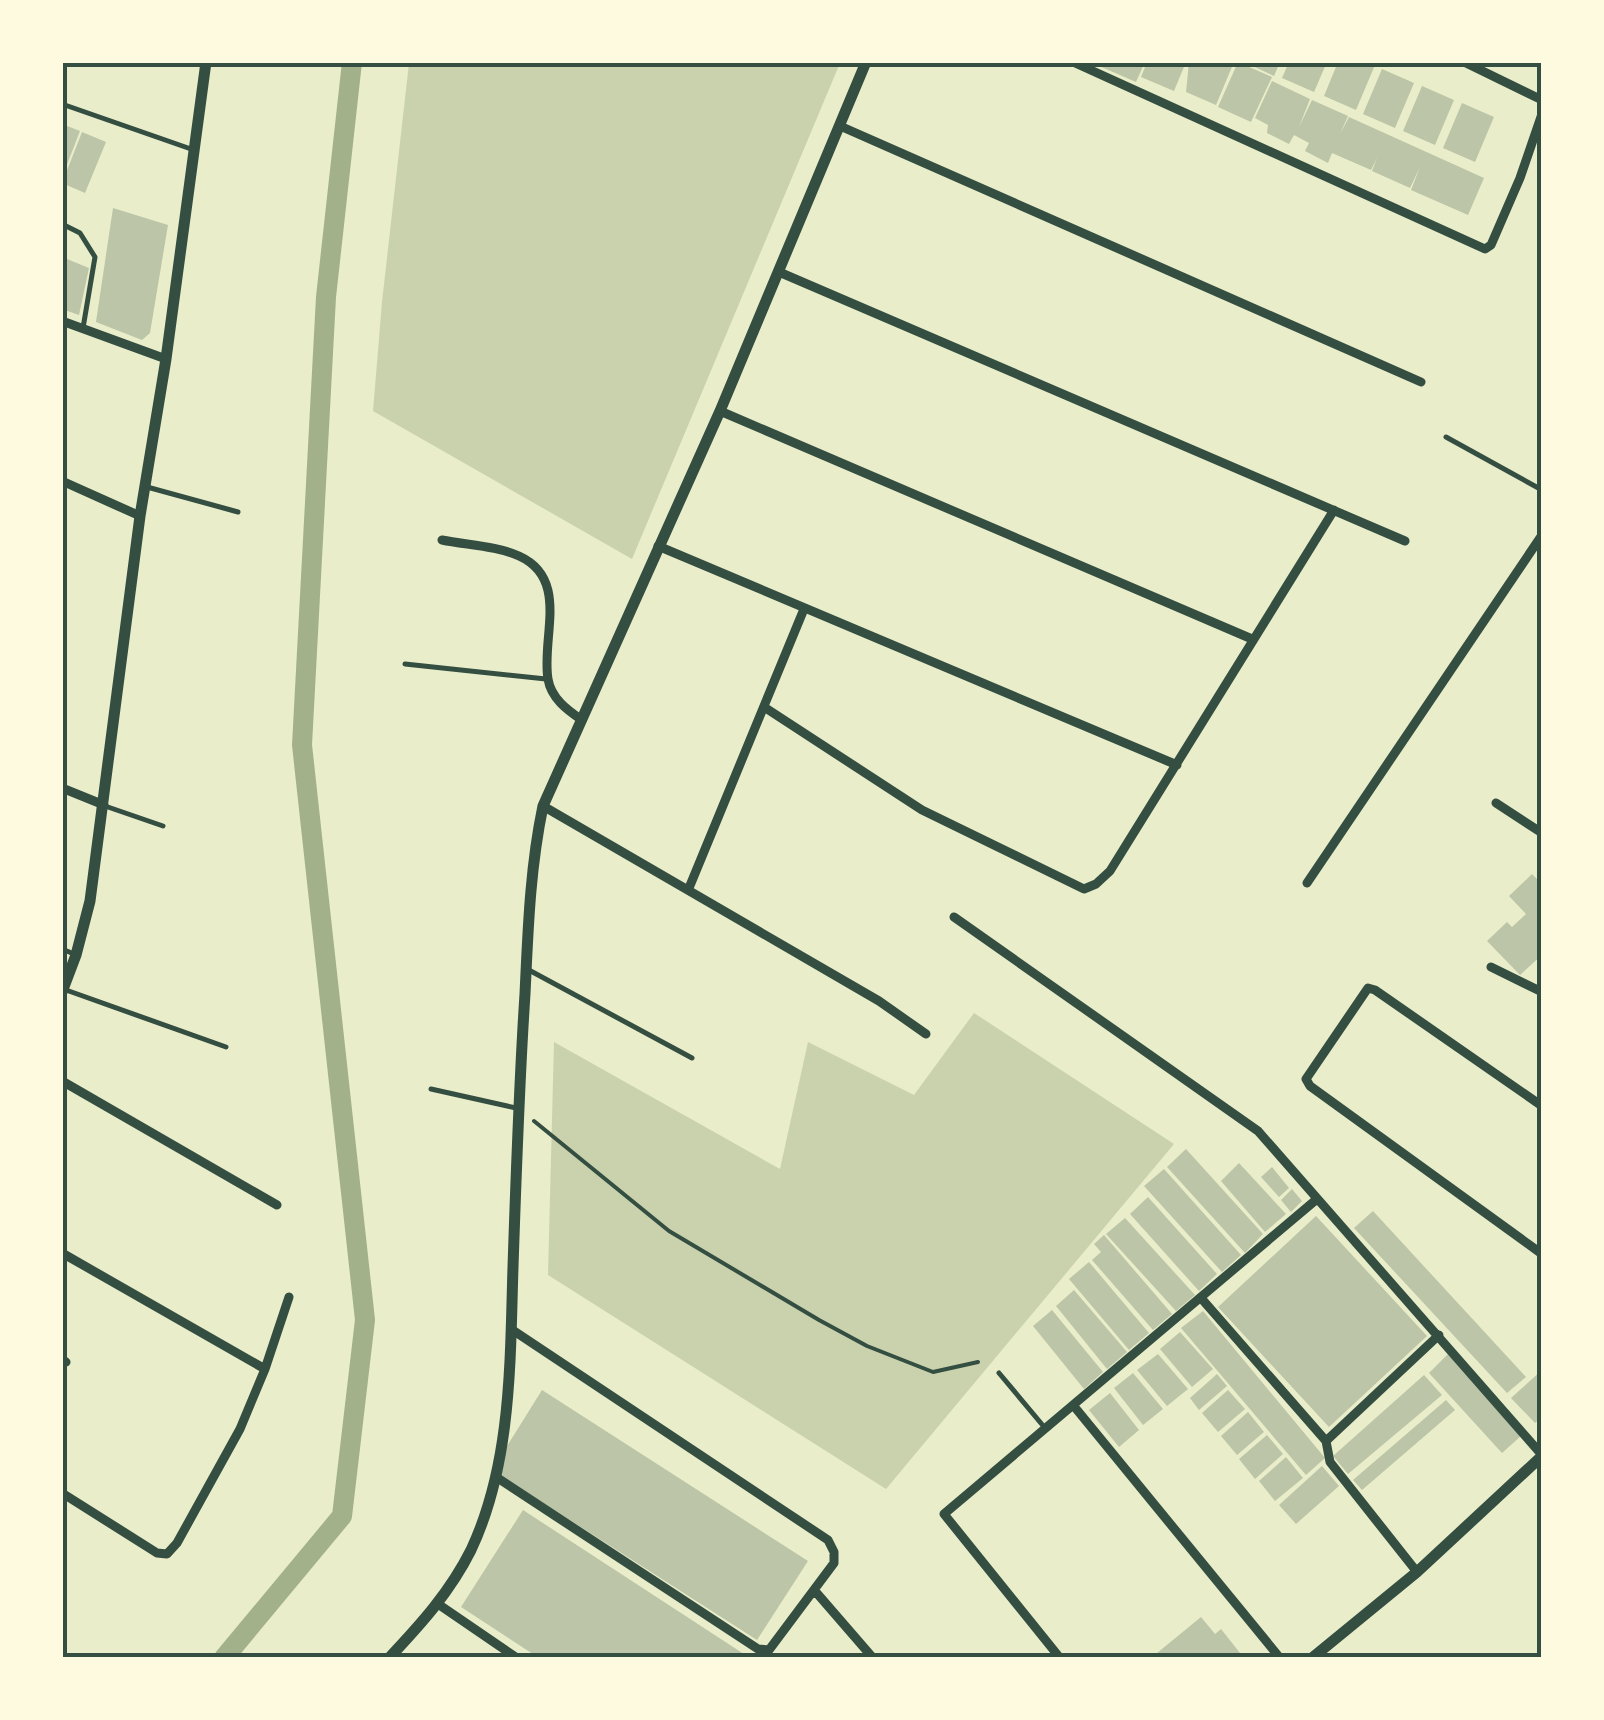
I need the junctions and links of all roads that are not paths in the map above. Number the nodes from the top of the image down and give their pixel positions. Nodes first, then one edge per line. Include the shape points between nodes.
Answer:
1 (206, 62) edge
2 (866, 62) edge
3 (1074, 62) edge
4 (1464, 62) edge
5 (1542, 100) edge
6 (62, 104) edge
7 (1542, 114) edge
8 (840, 126) junction
9 (194, 150) junction
10 (62, 224) edge
11 (778, 272) junction
12 (62, 320) edge
13 (83, 328) junction
14 (166, 359) junction
15 (1421, 382) dead end
16 (720, 411) junction
17 (1446, 437) dead end
18 (62, 481) edge
19 (144, 486) junction
20 (1542, 490) edge
21 (1334, 510) junction
22 (238, 512) dead end
23 (140, 516) junction
24 (1542, 535) edge
25 (442, 540) dead end
26 (1406, 541) dead end
27 (658, 546) junction
28 (804, 610) junction
29 (1252, 639) junction
30 (405, 664) dead end
31 (548, 680) junction
32 (764, 707) junction
33 (582, 720) junction
34 (1177, 765) junction
35 (62, 788) edge
36 (1496, 803) dead end
37 (104, 806) junction
38 (543, 806) junction
39 (163, 826) dead end
40 (1542, 833) edge
41 (1307, 883) dead end
42 (689, 888) junction
43 (954, 917) dead end
44 (62, 949) edge
45 (76, 955) junction
46 (1492, 967) dead end
47 (526, 968) junction
48 (63, 990) edge
49 (1542, 992) edge
50 (926, 1034) dead end
51 (226, 1048) dead end
52 (692, 1058) dead end
53 (62, 1081) edge
54 (431, 1088) dead end
55 (1542, 1106) edge
56 (518, 1108) junction
57 (1317, 1199) junction
58 (277, 1205) dead end
59 (62, 1254) edge
60 (1542, 1254) edge
61 (288, 1298) dead end
62 (1202, 1298) junction
63 (511, 1328) junction
64 (1439, 1335) junction
65 (265, 1369) junction
66 (999, 1373) dead end
67 (1072, 1405) junction
68 (1045, 1428) junction
69 (1326, 1440) junction
70 (1542, 1455) edge
71 (496, 1477) junction
72 (62, 1493) edge
73 (1417, 1572) junction
74 (815, 1592) junction
75 (438, 1604) junction
76 (389, 1658) edge
77 (517, 1658) edge
78 (873, 1658) edge
79 (1060, 1658) edge
80 (1280, 1658) edge
81 (1312, 1658) edge

1 - 9 street
2 - 8 street
3 - 7 street via 1485,249
4 - 5 street
6 - 9 lane
8 - 11 street
8 - 15 street
9 - 14 street
10 - 13 lane via 80,233 96,257
11 - 16 street
11 - 21 street
12 - 13 street
13 - 14 street
14 - 19 street
16 - 27 street
16 - 29 street
17 - 20 lane
18 - 23 street
19 - 22 lane
19 - 23 street
21 - 26 street
21 - 29 street
23 - 37 street
24 - 41 street
25 - 31 street via 518,555 538,572 552,612
27 - 28 street
27 - 33 street
28 - 32 street
28 - 34 street
29 - 34 street
30 - 31 lane
31 - 33 street via 555,697
32 - 34 street via 922,810 1084,889 1110,871
32 - 42 street
33 - 38 street
35 - 37 street
36 - 40 street
37 - 39 lane
37 - 45 street
38 - 42 street
38 - 47 street via 532,859
42 - 50 street
43 - 57 street via 1258,1132
44 - 45 lane
45 - 48 street
46 - 49 street
47 - 52 lane
47 - 56 street
48 - 51 lane
53 - 58 street
54 - 56 lane
55 - 60 street via 1368,988 1306,1079
56 - 63 street
57 - 62 street
57 - 64 street
59 - 65 street
61 - 65 street
62 - 67 street
62 - 69 street
63 - 71 street
63 - 74 street via 828,1540 834,1562
64 - 69 street
64 - 70 street
65 - 72 street via 240,1429 167,1554
66 - 68 lane
67 - 68 street
67 - 80 street
68 - 79 street via 944,1514
69 - 73 street via 1330,1462
70 - 73 street
71 - 74 street via 758,1649 769,1650
71 - 75 street via 473,1546
73 - 81 street
74 - 78 street
75 - 76 street
75 - 77 street

